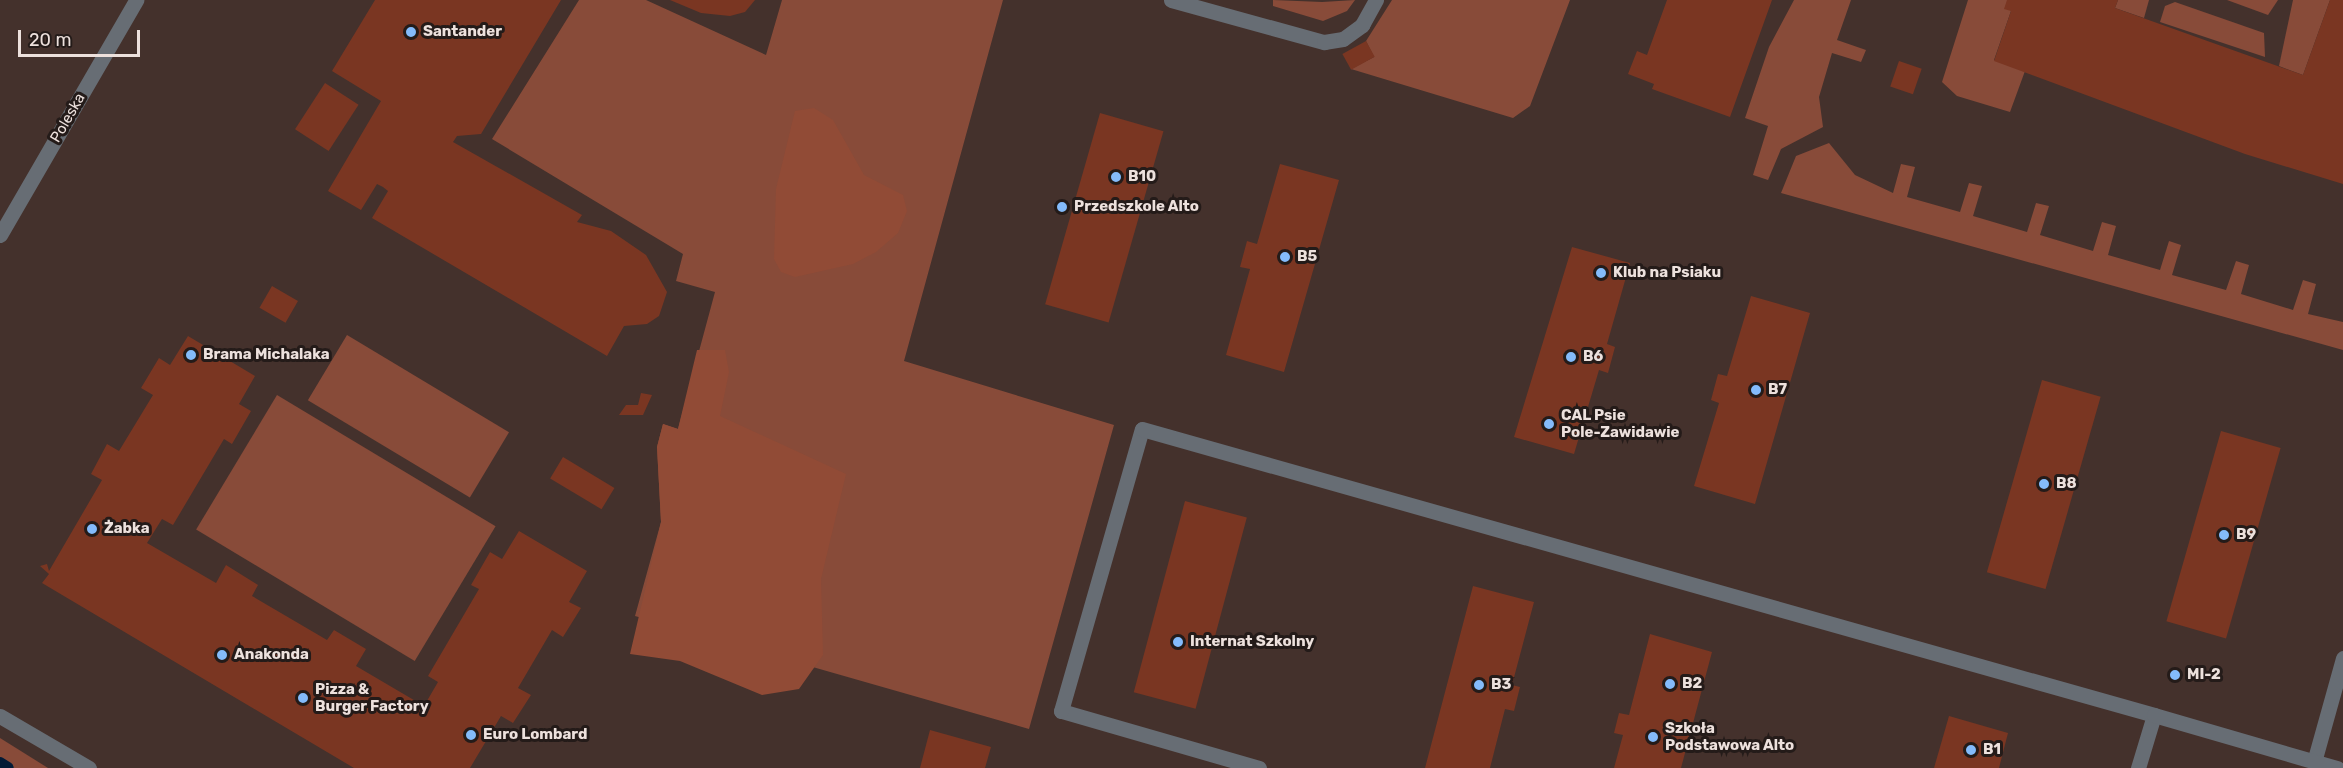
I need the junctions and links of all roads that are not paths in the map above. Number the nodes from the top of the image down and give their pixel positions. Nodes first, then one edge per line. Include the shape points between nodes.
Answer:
1 (136, 0) edge
2 (1171, 0) edge
3 (1376, 0) edge
4 (0, 235) edge
5 (2343, 658) edge
6 (2154, 715) junction
7 (0, 716) edge
8 (2314, 762) junction
9 (89, 768) edge
10 (1259, 768) edge
11 (2138, 768) edge
12 (2337, 768) edge

1 - 4 street, Poleska
2 - 3 street via 1324,42 1343,39 1362,25
5 - 8 street
6 - 8 street
6 - 10 street via 1142,429 1061,711
6 - 11 street
7 - 9 street
8 - 12 street

